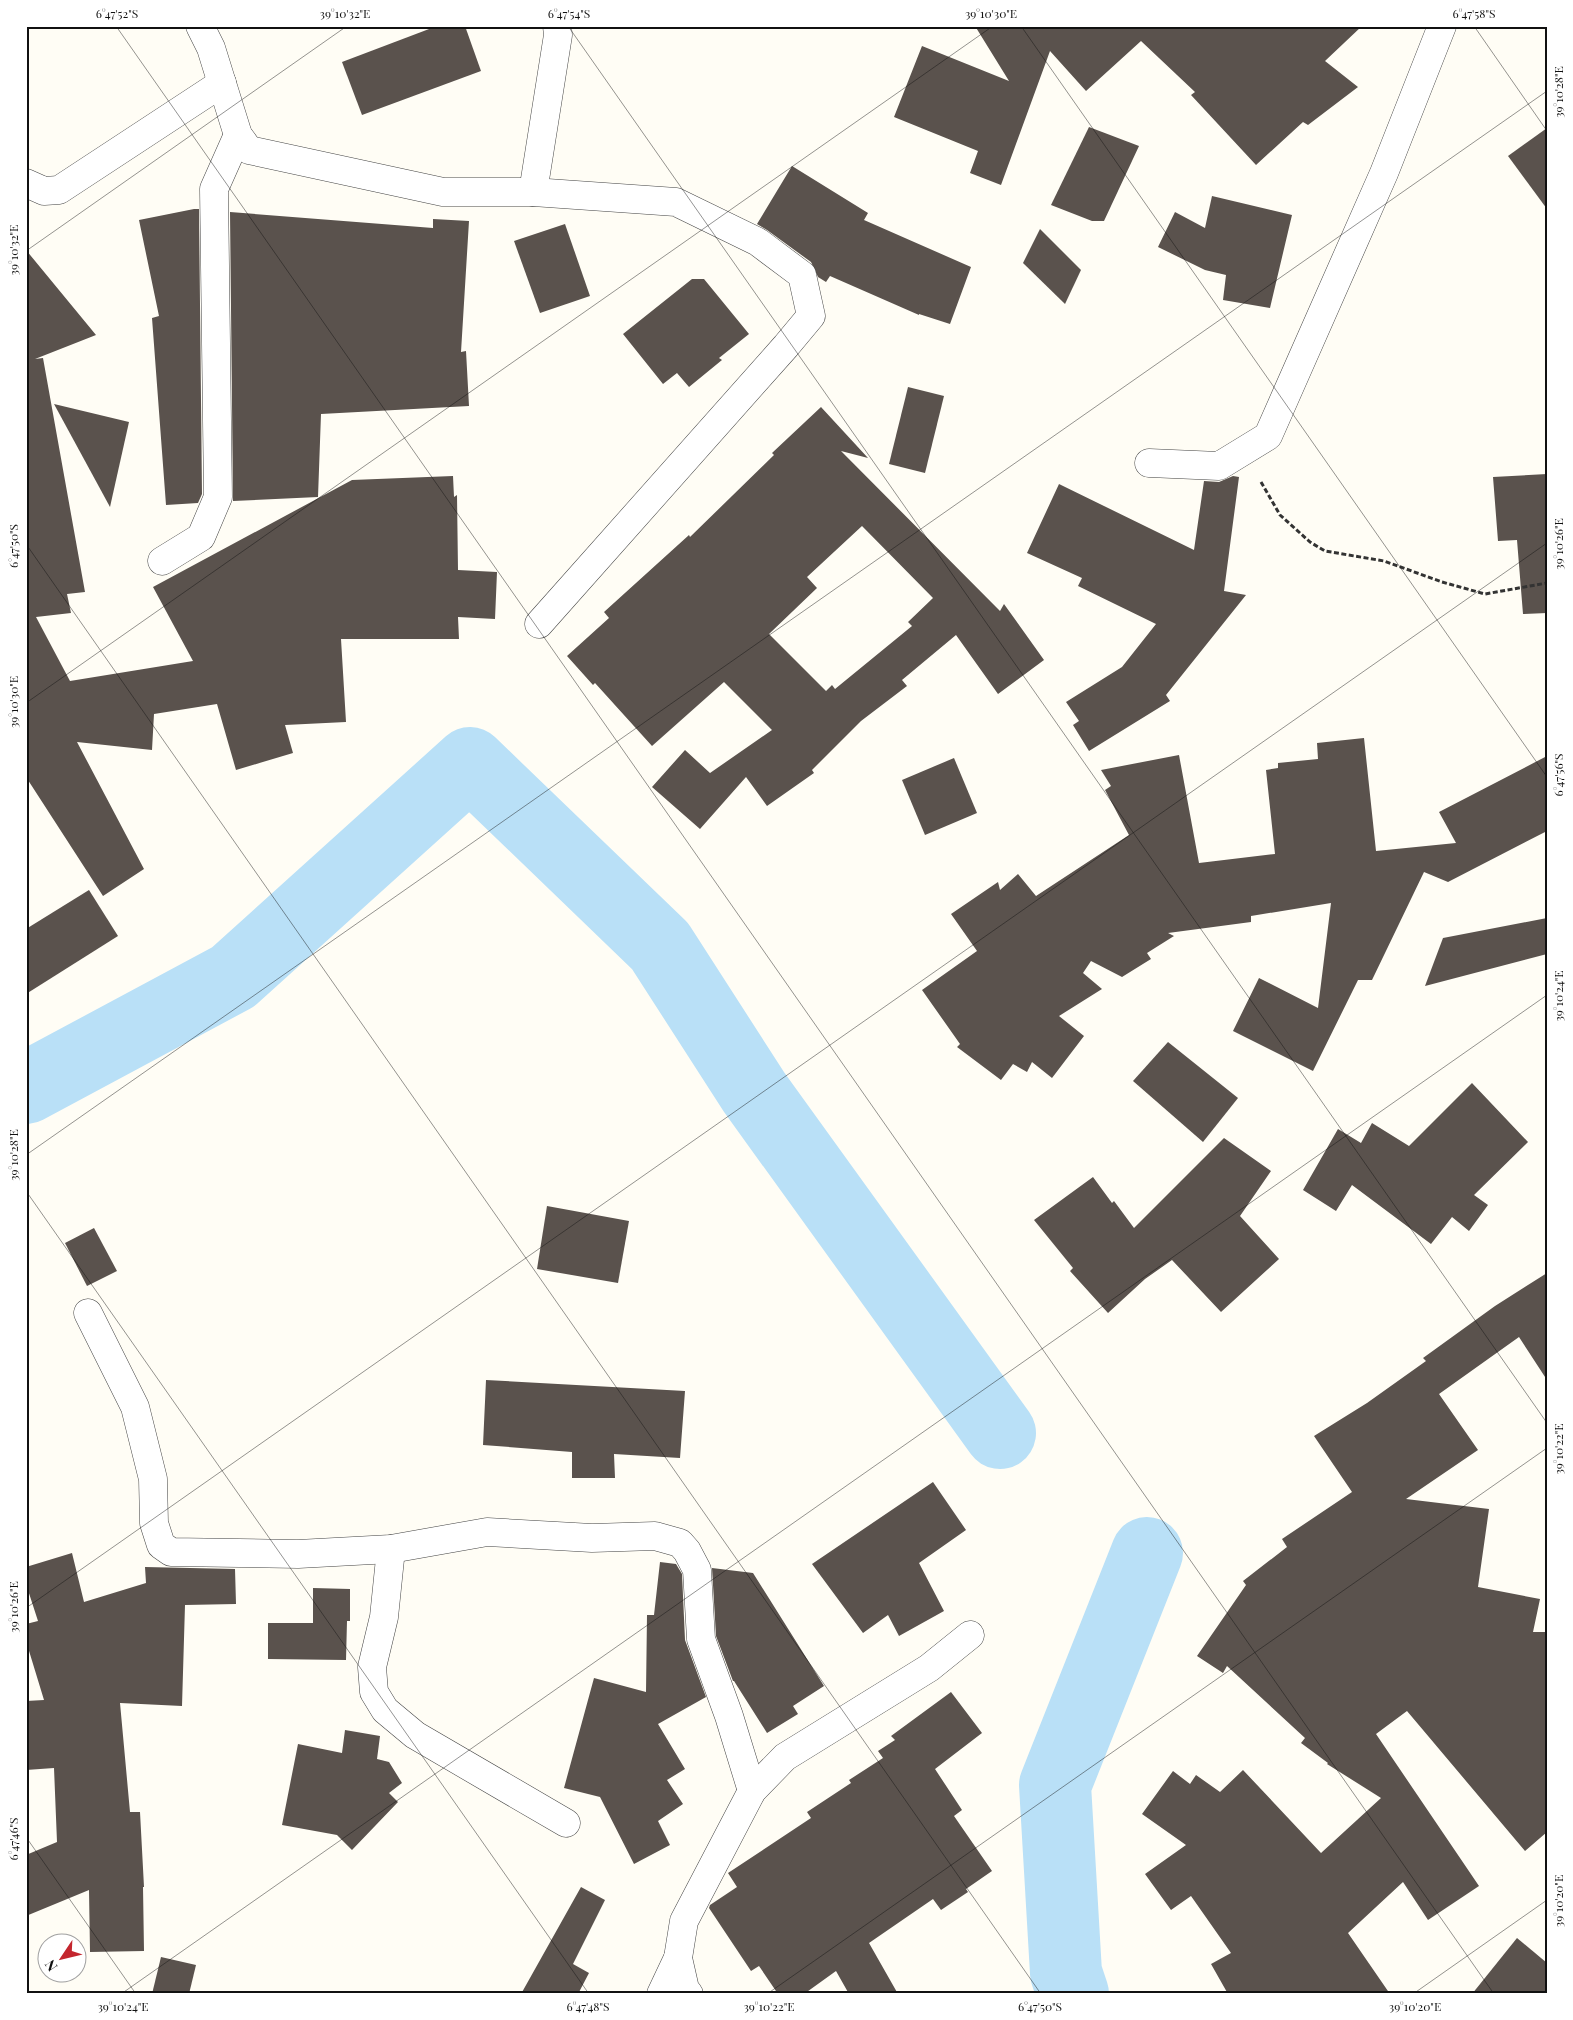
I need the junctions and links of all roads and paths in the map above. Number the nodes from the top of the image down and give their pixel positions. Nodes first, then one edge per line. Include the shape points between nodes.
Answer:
1 (200, 26) edge
2 (557, 26) edge
3 (1442, 26) edge
4 (222, 83) junction
5 (238, 135) junction
6 (26, 183) edge
7 (533, 192) junction
8 (1242, 452) junction
9 (1149, 463) dead end
10 (162, 561) dead end
11 (1547, 583) edge
12 (539, 624) dead end
13 (88, 1313) dead end
14 (391, 1549) junction
15 (970, 1635) dead end
16 (752, 1791) junction
17 (566, 1823) dead end
18 (678, 1958) junction
19 (661, 1994) edge
20 (689, 1994) edge

1 - 4 street
2 - 7 street
3 - 8 street via 1384,173 1268,436
4 - 5 street
4 - 6 street via 59,190 44,191
5 - 7 street via 249,150 443,192
5 - 10 street via 214,189 218,497 201,537
7 - 12 street via 676,202 758,242 802,275 811,316
8 - 9 street via 1219,466
8 - 11 path via 1280,515 1310,542 1326,550 1384,561 1486,594
13 - 14 street via 135,1407 153,1479 154,1523 161,1545 171,1552 185,1553 298,1554
14 - 16 street via 487,1532 592,1538 655,1536 680,1543 697,1570 701,1639
14 - 17 street via 384,1617 372,1667 374,1692 384,1710 415,1735
15 - 16 street via 929,1668 785,1757
16 - 18 street via 684,1921
18 - 19 street
18 - 20 street

